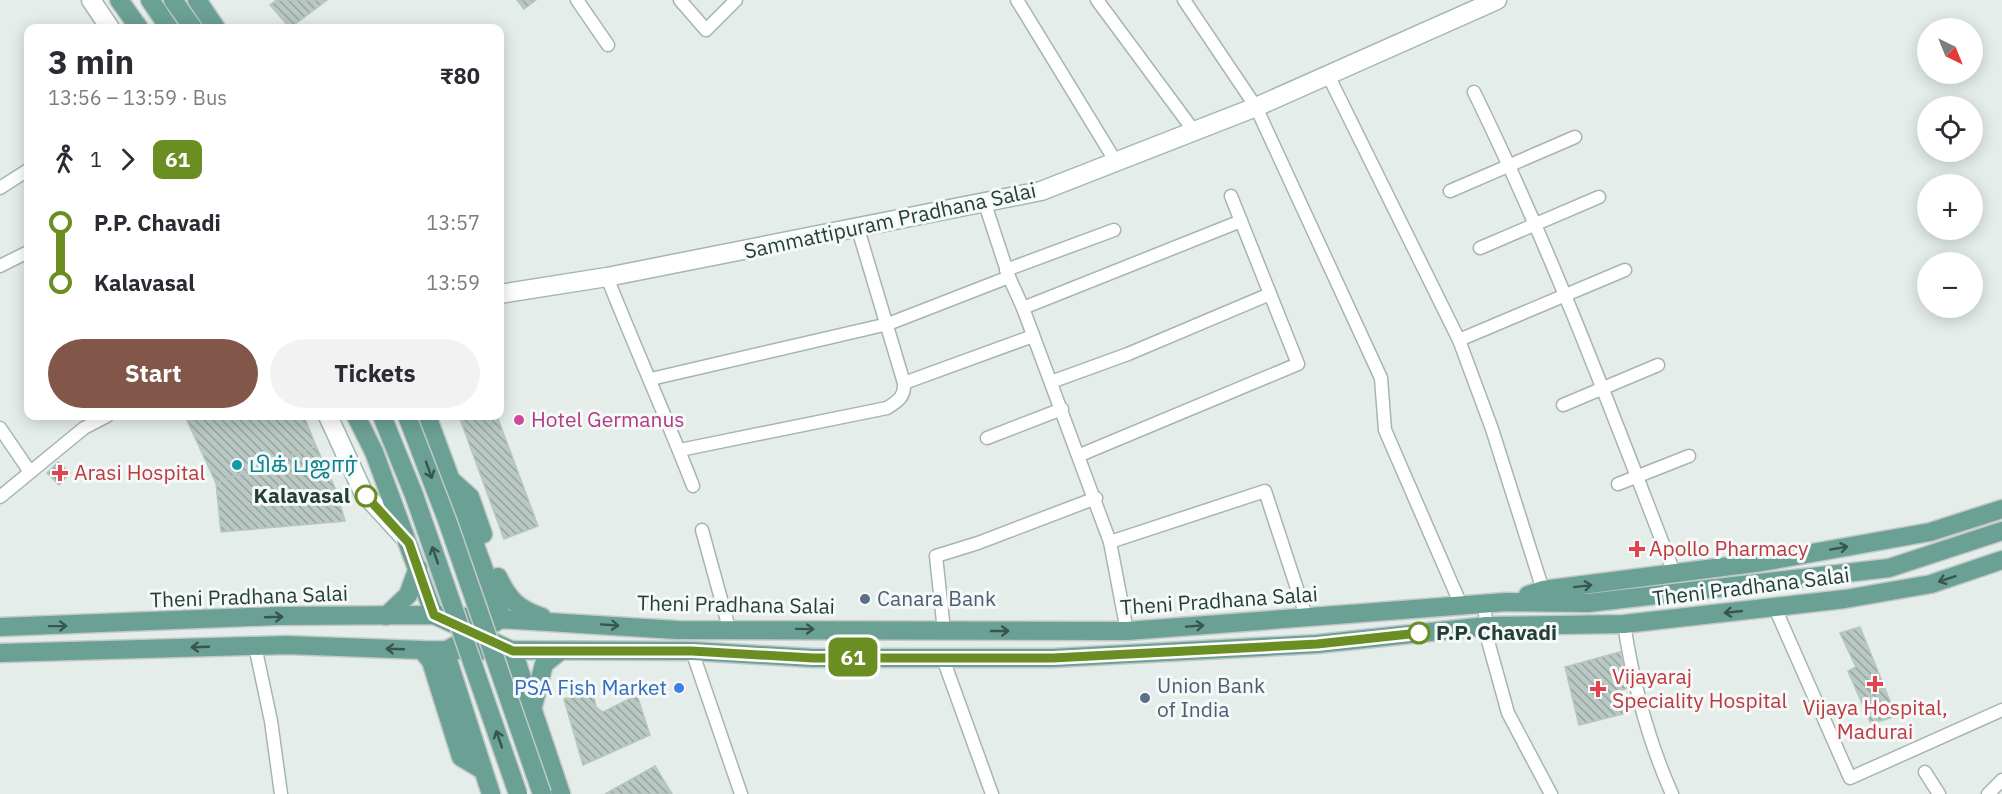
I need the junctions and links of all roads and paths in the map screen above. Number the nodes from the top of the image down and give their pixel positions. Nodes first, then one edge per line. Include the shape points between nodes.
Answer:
1 (91, 0) edge
2 (119, 0) edge
3 (150, 0) edge
4 (173, 0) edge
5 (197, 0) edge
6 (577, 0) edge
7 (736, 0) edge
8 (1017, 0) edge
9 (1097, 0) edge
10 (1184, 0) edge
11 (1497, 0) edge
12 (681, 2) edge
13 (1465, 6) edge
14 (107, 24) edge
15 (136, 24) edge
16 (166, 24) edge
17 (190, 24) edge
18 (213, 24) edge
19 (608, 45) dead end
20 (1328, 75) junction
21 (1474, 92) dead end
22 (1256, 107) junction
23 (1194, 131) junction
24 (1575, 137) dead end
25 (1116, 162) junction
26 (1510, 165) junction
27 (24, 173) edge
28 (0, 188) edge
29 (1450, 191) dead end
30 (1231, 196) dead end
31 (1599, 197) dead end
32 (985, 204) junction
33 (1241, 221) junction
34 (1536, 223) junction
35 (858, 229) junction
36 (1113, 230) dead end
37 (1480, 248) dead end
38 (24, 254) edge
39 (0, 266) edge
40 (1625, 270) dead end
41 (1007, 274) junction
42 (607, 277) junction
43 (504, 293) edge
44 (1270, 294) junction
45 (1567, 296) junction
46 (1023, 308) junction
47 (888, 324) junction
48 (1034, 336) junction
49 (1459, 340) junction
50 (1658, 364) dead end
51 (651, 379) junction
52 (1051, 382) junction
53 (904, 383) junction
54 (1602, 387) junction
55 (1563, 405) dead end
56 (1062, 409) junction
57 (99, 420) edge
58 (330, 420) edge
59 (358, 420) edge
60 (384, 420) edge
61 (409, 420) edge
62 (428, 420) edge
63 (0, 428) edge
64 (987, 438) dead end
65 (680, 450) junction
66 (1080, 455) junction
67 (1689, 456) dead end
68 (30, 472) junction
69 (1637, 477) junction
70 (449, 478) junction
71 (1618, 484) dead end
72 (693, 486) dead end
73 (0, 497) edge
74 (1096, 498) junction
75 (2002, 509) edge
76 (702, 530) dead end
77 (2002, 531) edge
78 (1110, 542) junction
79 (409, 543) junction
80 (2002, 560) edge
81 (418, 568) junction
82 (1675, 575) junction
83 (1542, 591) junction
84 (1506, 602) junction
85 (1588, 603) junction
86 (1484, 604) junction
87 (1461, 606) junction
88 (1775, 608) junction
89 (434, 615) junction
90 (386, 616) junction
91 (502, 618) junction
92 (1307, 619) junction
93 (552, 620) junction
94 (1624, 624) junction
95 (1494, 625) junction
96 (0, 627) edge
97 (729, 628) junction
98 (1127, 630) junction
99 (944, 631) junction
100 (475, 633) junction
101 (255, 646) junction
102 (422, 651) junction
103 (445, 651) junction
104 (513, 651) junction
105 (692, 651) junction
106 (559, 652) junction
107 (0, 653) edge
108 (942, 656) junction
109 (532, 710) junction
110 (2002, 710) edge
111 (482, 769) junction
112 (1925, 772) dead end
113 (2002, 780) edge
114 (281, 794) edge
115 (491, 794) edge
116 (518, 794) edge
117 (542, 794) edge
118 (561, 794) edge
119 (741, 794) edge
120 (992, 794) edge
121 (1551, 794) edge
122 (1672, 794) edge
123 (1940, 794) edge
124 (1988, 794) edge

1 - 14 street
2 - 15 main road
3 - 16 main road
4 - 17 main road
5 - 18 main road
6 - 19 street
7 - 12 street via 706,30
8 - 25 street
9 - 23 street
10 - 22 street
11 - 13 street, Sammattipuram Pradhana Salai
13 - 20 street, Sammattipuram Pradhana Salai
20 - 22 street, Sammattipuram Pradhana Salai
20 - 49 street
21 - 26 street
22 - 23 street, Sammattipuram Pradhana Salai
22 - 87 street via 1381,378 1385,430
23 - 25 street, Sammattipuram Pradhana Salai
24 - 26 street
25 - 32 street, Sammattipuram Pradhana Salai via 1041,191
26 - 29 street
26 - 34 street
27 - 28 street
30 - 33 street
31 - 34 street
32 - 35 street, Sammattipuram Pradhana Salai
32 - 41 street
33 - 44 street
33 - 46 street
34 - 37 street
34 - 45 street
35 - 42 street, Sammattipuram Pradhana Salai
35 - 47 street
36 - 41 street
38 - 39 street
40 - 45 street
41 - 46 street
41 - 47 street
42 - 43 street, Sammattipuram Pradhana Salai
42 - 51 street
44 - 52 street
44 - 66 street via 1298,364
45 - 49 street
45 - 54 street
46 - 48 street
47 - 51 street
47 - 53 street
48 - 52 street
48 - 53 street
49 - 83 street via 1492,429
50 - 54 street
51 - 65 street
52 - 56 street
53 - 65 street via 899,400 887,408
54 - 55 street
54 - 69 street
56 - 64 street
56 - 66 street
57 - 68 street
58 - 79 street via 363,492
59 - 79 main road
116 -> 60 main road, bridge via 414,495
61 -> 117 main road, bridge
62 - 70 main road
63 - 68 street
65 - 72 street
66 - 74 street
67 - 69 street
68 - 73 street
69 - 71 street
69 - 82 street
70 - 91 main road
70 - 93 main road via 470,497 507,596 528,613
74 - 78 street
74 - 99 street via 936,556
82 -> 75 main road, Theni Pradhana Salai via 1930,532
76 - 97 street
77 - 85 main road via 1889,568
78 - 92 street via 1265,491
78 - 98 street
79 - 81 main road
80 -> 88 main road, Theni Pradhana Salai via 1931,584
81 - 89 main road
81 - 90 main road via 408,594
83 -> 82 main road, Theni Pradhana Salai
83 - 84 main road, Theni Pradhana Salai
84 - 85 main road, Theni Pradhana Salai
84 - 86 main road, Theni Pradhana Salai
85 - 95 main road, Theni Pradhana Salai
86 - 87 main road, Theni Pradhana Salai
86 - 95 street
87 - 92 main road, Theni Pradhana Salai
88 -> 94 main road, Theni Pradhana Salai
88 - 110 street via 1850,778
89 - 90 main road, Theni Pradhana Salai
89 - 91 main road, Theni Pradhana Salai
89 - 100 main road
96 -> 90 main road, Theni Pradhana Salai via 277,616
91 - 93 main road, Theni Pradhana Salai
91 - 100 main road
98 -> 92 main road, Theni Pradhana Salai
93 -> 97 main road, Theni Pradhana Salai via 676,630
94 - 95 main road, Theni Pradhana Salai
94 - 122 street via 1631,674 1657,760
95 - 108 main road, Theni Pradhana Salai via 1317,644 1053,658
95 - 121 street via 1488,641 1508,713
97 -> 99 main road, Theni Pradhana Salai
99 -> 98 main road, Theni Pradhana Salai
100 - 103 main road
100 - 104 main road
102 -> 101 main road, Theni Pradhana Salai
101 -> 107 main road, Theni Pradhana Salai
101 - 114 street via 272,721
102 - 103 main road, Theni Pradhana Salai
102 - 111 main road via 431,661 461,757
103 - 104 main road, Theni Pradhana Salai
103 - 111 main road
104 - 106 main road, Theni Pradhana Salai
104 - 109 main road
105 - 106 main road, Theni Pradhana Salai
105 - 108 main road, Theni Pradhana Salai via 813,658
105 - 119 street
106 - 109 main road via 544,664
108 - 120 street
109 - 118 main road
111 - 115 main road
112 - 123 street
113 - 124 street

